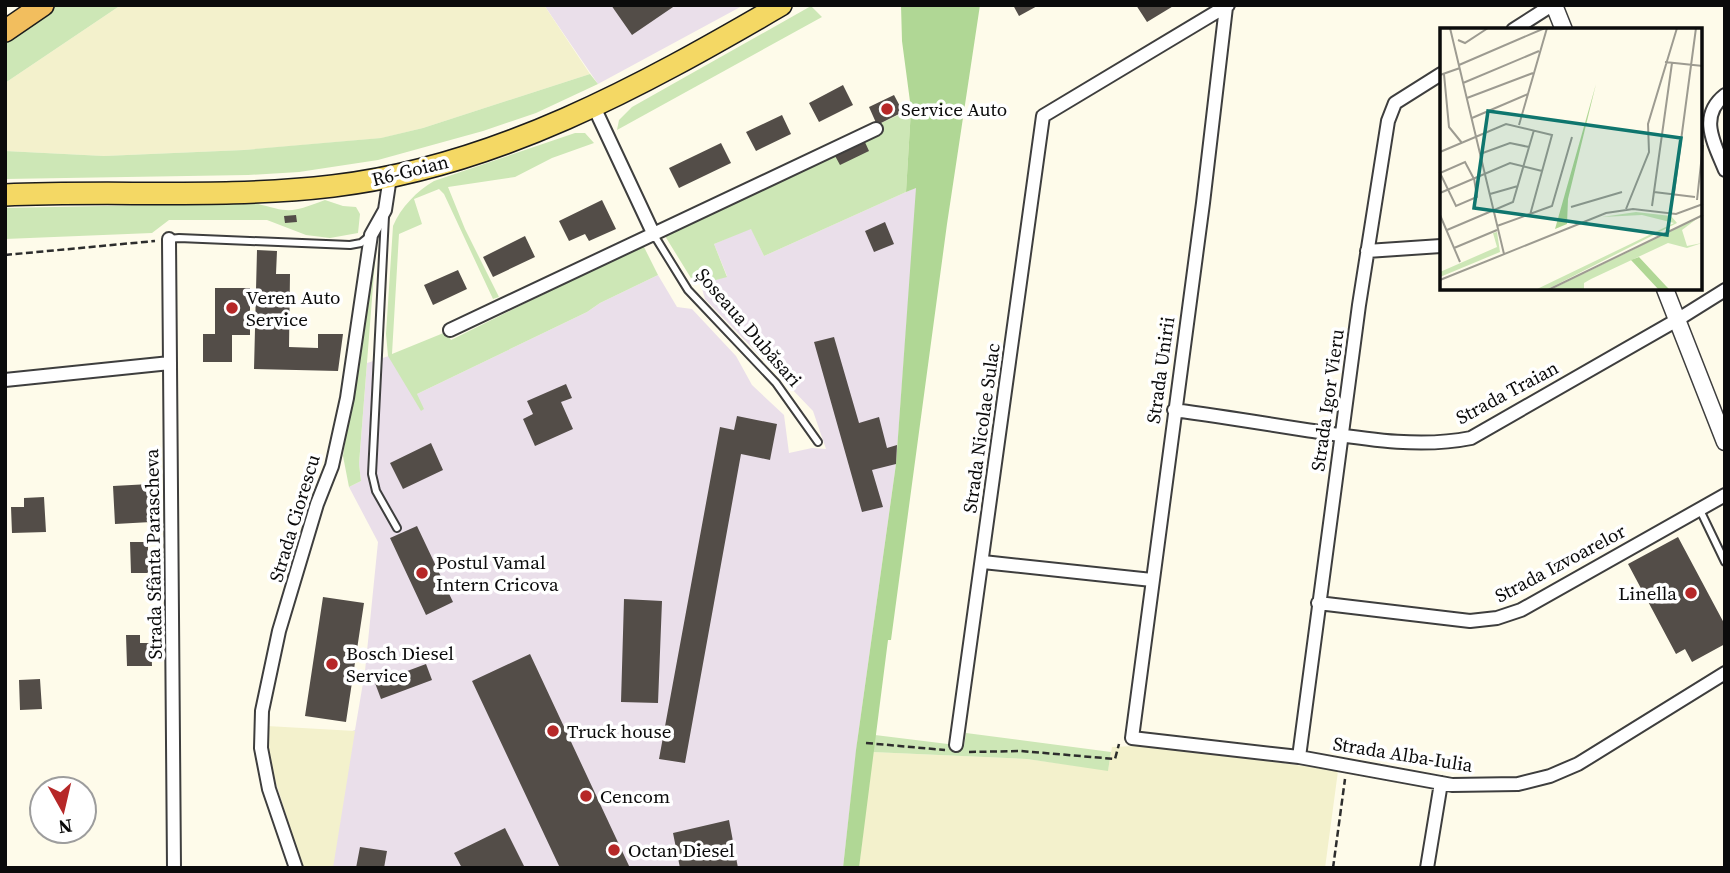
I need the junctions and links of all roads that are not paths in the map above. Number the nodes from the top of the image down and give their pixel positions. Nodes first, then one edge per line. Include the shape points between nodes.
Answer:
1 (43, 5) edge
2 (781, 5) edge
3 (1553, 5) edge
4 (1227, 6) edge
5 (1516, 28) edge
6 (1563, 28) edge
7 (5, 31) edge
8 (1440, 75) edge
9 (1725, 94) edge
10 (594, 107) junction
11 (876, 129) dead end
12 (1725, 170) edge
13 (390, 177) junction
14 (5, 195) edge
15 (385, 210) junction
16 (371, 235) junction
17 (654, 235) junction
18 (169, 239) joint
19 (1440, 246) edge
20 (1367, 251) junction
21 (1725, 289) edge
22 (1665, 290) edge
23 (1677, 320) junction
24 (450, 330) dead end
25 (170, 363) junction
26 (5, 380) edge
27 (1174, 410) junction
28 (1342, 435) junction
29 (818, 442) dead end
30 (1725, 442) edge
31 (1725, 495) edge
32 (1700, 509) junction
33 (397, 528) dead end
34 (983, 562) junction
35 (1725, 562) edge
36 (1152, 580) junction
37 (1318, 603) junction
38 (1725, 673) edge
39 (1132, 738) joint
40 (955, 748) road end
41 (1299, 757) junction
42 (1441, 783) junction
43 (174, 868) edge
44 (296, 868) edge
45 (1427, 868) edge

1 - 7 highway
2 - 10 main road, R6-Goian
3 - 5 street
3 - 6 street
4 - 27 street, Strada Unirii
4 - 34 street, Strada Nicolae Sulac via 1043,116
8 - 20 street, Strada Igor Vieru via 1395,103 1391,111
9 - 12 street via 1714,104 1709,126
10 - 13 main road, R6-Goian via 499,145
10 - 17 street, Șoseaua Dubăsari
11 - 17 street
13 - 14 main road, R6-Goian via 258,191
13 - 15 street, Strada Ciorescu
15 - 16 street, Strada Ciorescu
15 - 33 lane via 372,474 376,491
16 - 18 lane via 351,245
16 - 44 street, Strada Ciorescu via 332,466 279,631 262,711 261,748 269,789
17 - 24 street
17 - 29 lane, Șoseaua Dubăsari via 688,290 776,383
18 - 25 street, Strada Sfânta Parascheva
19 - 20 street
20 - 28 street, Strada Igor Vieru
21 - 23 street, Strada Traian
22 - 23 street
23 - 28 street, Strada Traian via 1471,438 1415,443
23 - 30 street
25 - 26 street
25 - 43 street, Strada Sfânta Parascheva
27 - 28 street, Strada Traian
27 - 36 street, Strada Unirii
28 - 37 street, Strada Igor Vieru
31 - 32 street, Strada Izvoarelor
32 - 35 lane
32 - 37 street, Strada Izvoarelor via 1521,610 1497,618 1470,621
34 - 36 street
34 - 40 street, Strada Nicolae Sulac
36 - 39 street, Strada Unirii
37 - 41 street, Strada Igor Vieru
38 - 42 street, Strada Alba-Iulia via 1578,764 1550,776 1494,786
39 - 41 street, Strada Alba-Iulia
41 - 42 street, Strada Alba-Iulia
42 - 45 street

